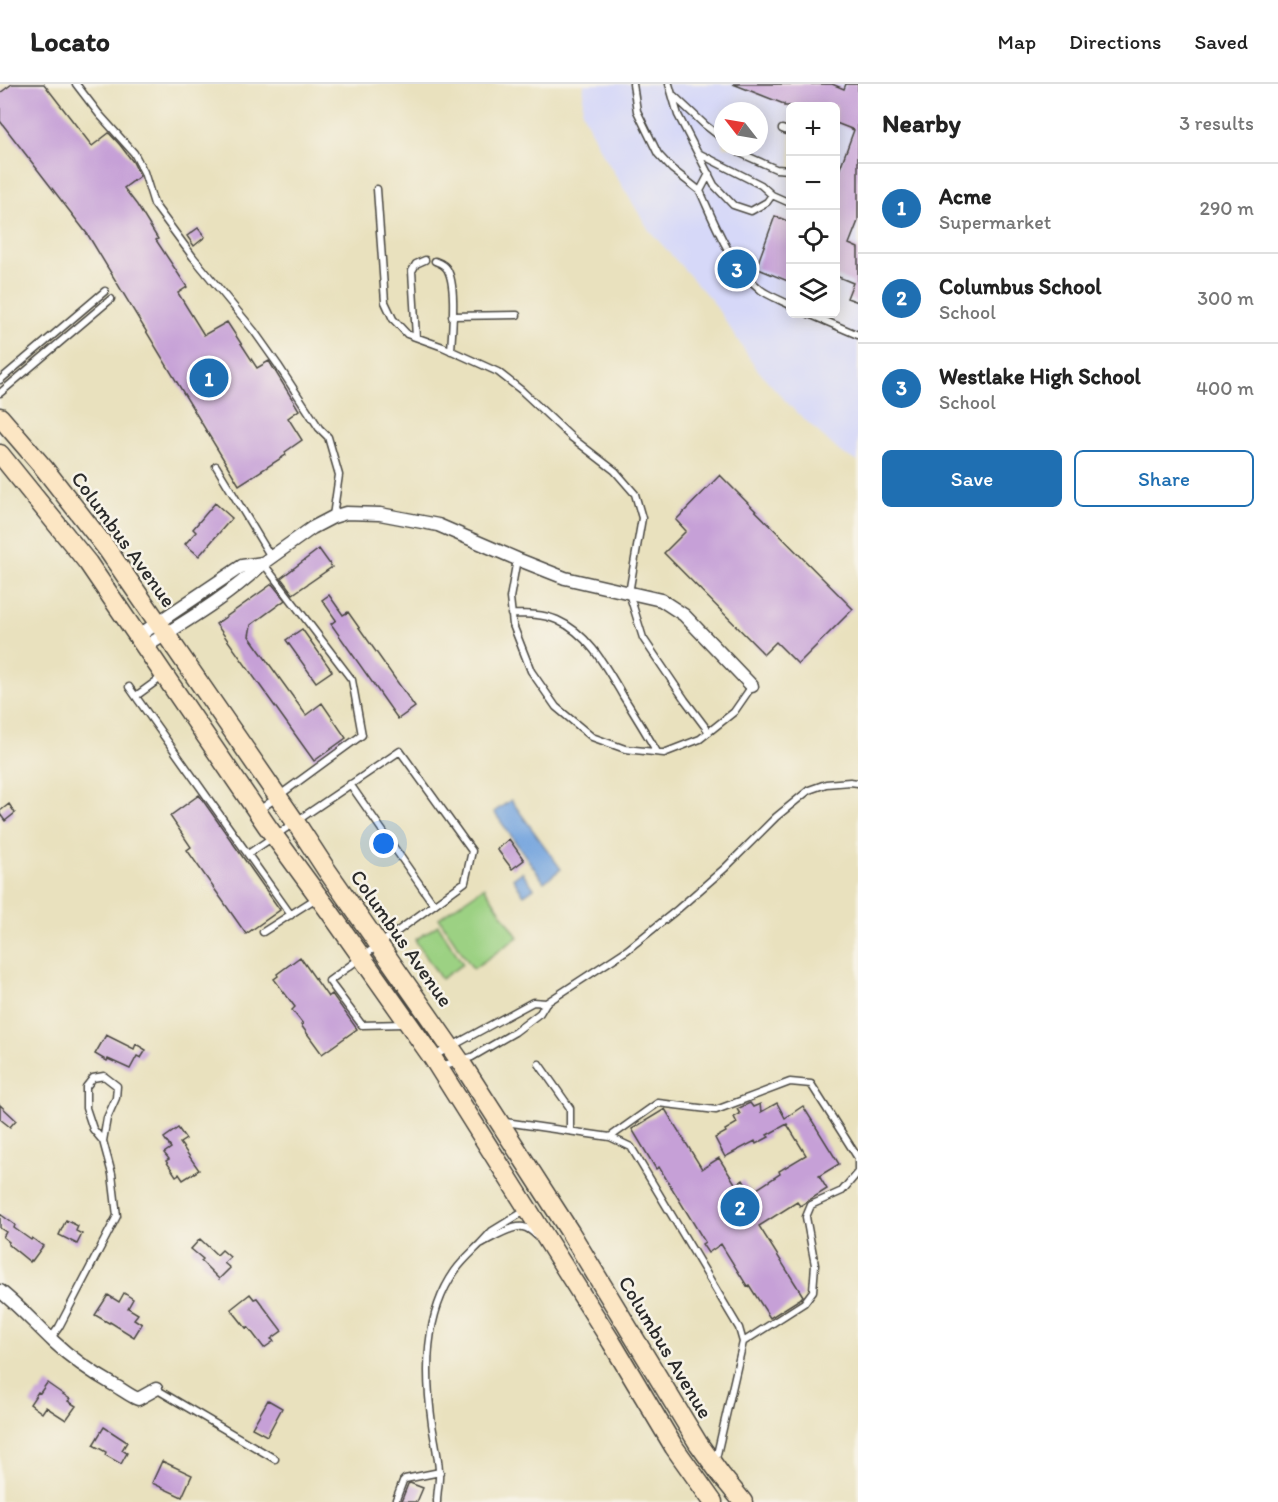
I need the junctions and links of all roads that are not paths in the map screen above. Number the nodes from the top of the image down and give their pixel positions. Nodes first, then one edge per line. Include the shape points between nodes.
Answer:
1 (76, 84) edge
2 (633, 84) edge
3 (669, 84) edge
4 (672, 93) junction
5 (782, 129) dead end
6 (786, 130) edge
7 (714, 132) edge
8 (698, 153) junction
9 (747, 156) edge
10 (786, 170) edge
11 (709, 174) junction
12 (377, 189) dead end
13 (700, 191) junction
14 (772, 195) junction
15 (786, 201) edge
16 (425, 260) dead end
17 (435, 261) dead end
18 (105, 291) dead end
19 (111, 299) dead end
20 (786, 303) edge
21 (517, 315) dead end
22 (452, 316) junction
23 (818, 318) edge
24 (858, 335) edge
25 (416, 337) junction
26 (451, 351) junction
27 (0, 380) edge
28 (0, 393) edge
29 (0, 417) edge
30 (0, 454) edge
31 (216, 466) dead end
32 (333, 517) junction
33 (517, 559) junction
34 (267, 560) junction
35 (629, 593) junction
36 (511, 614) junction
37 (162, 628) junction
38 (142, 642) junction
39 (165, 675) junction
40 (752, 686) joint
41 (129, 687) dead end
42 (136, 696) junction
43 (709, 732) junction
44 (657, 752) junction
45 (858, 783) edge
46 (350, 784) junction
47 (278, 797) junction
48 (257, 812) junction
49 (296, 823) junction
50 (274, 836) junction
51 (248, 854) junction
52 (319, 897) junction
53 (434, 905) junction
54 (291, 915) junction
55 (263, 932) dead end
56 (379, 945) junction
57 (361, 957) junction
58 (546, 1003) junction
59 (408, 1024) junction
60 (455, 1054) junction
61 (435, 1062) junction
62 (539, 1064) dead end
63 (499, 1121) junction
64 (570, 1131) junction
65 (610, 1137) junction
66 (104, 1141) junction
67 (519, 1152) junction
68 (499, 1163) junction
69 (528, 1209) junction
70 (480, 1244) junction
71 (552, 1247) junction
72 (0, 1291) edge
73 (50, 1339) junction
74 (743, 1342) junction
75 (156, 1389) joint
76 (692, 1433) junction
77 (672, 1444) junction
78 (275, 1459) dead end
79 (715, 1466) junction
80 (440, 1472) junction
81 (395, 1502) edge
82 (437, 1502) edge
83 (713, 1502) edge
84 (743, 1502) edge

1 - 32 lane via 134,153 154,204 254,331 328,437 339,475
2 - 13 lane via 638,111 658,154
3 - 4 lane
4 - 7 lane
4 - 8 lane via 678,115
5 - 6 lane
8 - 11 lane
8 - 14 lane via 761,185
9 - 10 lane
11 - 13 lane
11 - 14 lane via 733,205 751,212
12 - 25 lane via 385,302 393,319
13 - 20 lane via 738,266 762,291
14 - 15 lane
16 - 25 lane via 412,271
17 - 22 lane via 448,271 453,290
18 - 27 lane
19 - 28 lane
21 - 22 lane
22 - 26 lane
23 - 24 lane
25 - 26 lane
26 - 35 lane via 498,372 615,471 636,494 642,518
29 - 37 street, Columbus Avenue via 107,549
30 - 38 street, Columbus Avenue via 88,564
31 - 34 lane
32 - 33 street via 346,513 380,514 438,525
32 - 34 street
33 - 35 street via 565,578
33 - 36 lane
34 - 37 street via 208,607
34 - 47 lane via 352,680 362,735
35 - 40 street via 661,600 684,615
35 - 43 lane via 643,638
36 - 44 lane via 538,615 577,631 611,675
36 - 44 lane via 531,671 556,707 592,737 625,749
37 - 38 street
37 - 47 street, Columbus Avenue
38 - 39 street, Columbus Avenue
39 - 42 lane
39 - 48 street, Columbus Avenue
40 - 43 lane via 734,712
41 - 42 lane
42 - 51 lane
43 - 44 lane via 691,743
45 - 58 lane via 826,784 809,790 669,916 627,950
46 - 49 lane
46 - 53 lane
46 - 53 lane via 400,751 472,851 465,882
47 - 48 lane
47 - 49 street, Columbus Avenue
48 - 50 street, Columbus Avenue
49 - 50 lane
49 - 56 street, Columbus Avenue
50 - 51 lane
50 - 52 street, Columbus Avenue
51 - 54 lane
52 - 54 lane
52 - 57 street, Columbus Avenue
53 - 56 lane
54 - 55 lane
56 - 57 lane
56 - 60 street, Columbus Avenue
57 - 59 street, Columbus Avenue
57 - 59 lane via 328,981 362,1025
58 - 60 lane via 533,1002
58 - 60 lane via 540,1013 516,1032 472,1057
59 - 61 street, Columbus Avenue
60 - 61 lane
60 - 61 lane
60 - 63 street, Columbus Avenue
61 - 68 street, Columbus Avenue
62 - 64 lane via 570,1108
63 - 64 lane
63 - 67 street, Columbus Avenue
64 - 65 lane
65 - 74 lane via 631,1147 739,1328
65 - 74 lane via 657,1103 716,1110 790,1082 811,1084 858,1158 858,1172 842,1191 811,1205 806,1217 815,1265 813,1291 804,1303
66 - 66 lane via 117,1086 104,1076 93,1078 86,1087 86,1108 93,1129
66 - 73 lane via 117,1216
67 - 68 street
67 - 76 street, Columbus Avenue
68 - 69 street, Columbus Avenue
69 - 70 lane via 492,1231
69 - 71 street, Columbus Avenue
70 - 71 lane via 520,1226
70 - 80 lane via 462,1261 440,1297 430,1339 428,1372
71 - 77 street, Columbus Avenue
72 - 73 street
73 - 75 street via 132,1397 138,1399
74 - 79 lane
75 - 78 lane
76 - 77 street
76 - 79 street, Columbus Avenue
77 - 83 street, Columbus Avenue
79 - 84 street, Columbus Avenue
80 - 81 lane via 405,1479
80 - 82 lane

